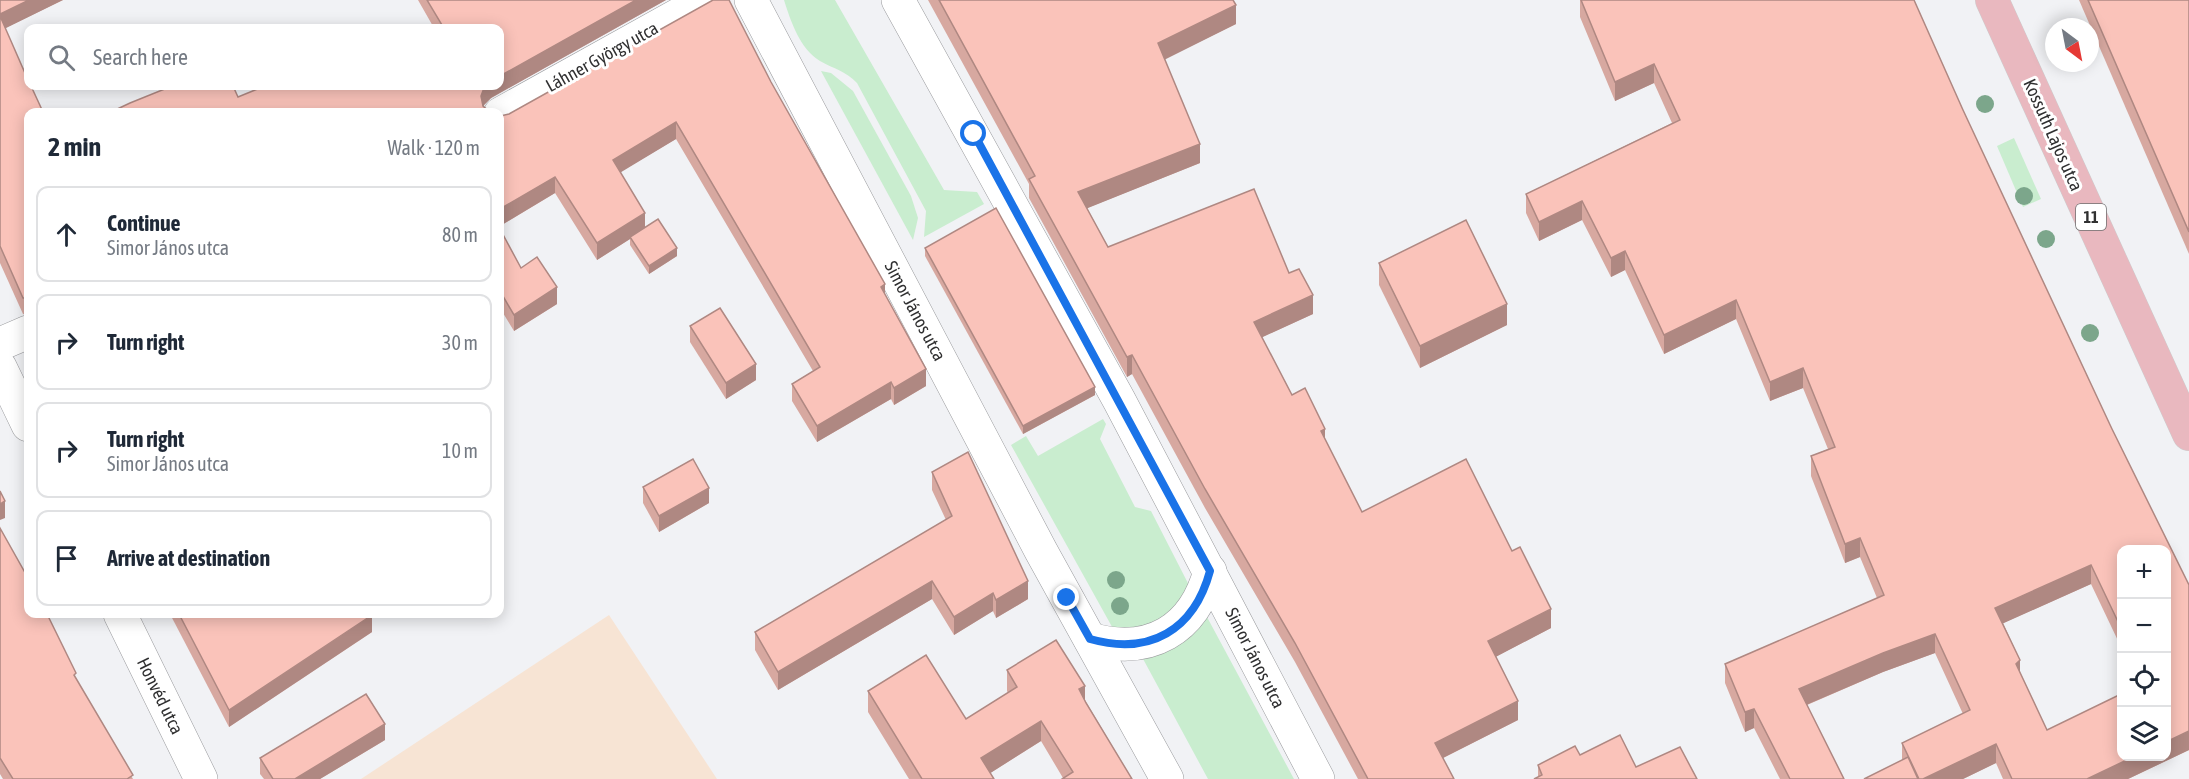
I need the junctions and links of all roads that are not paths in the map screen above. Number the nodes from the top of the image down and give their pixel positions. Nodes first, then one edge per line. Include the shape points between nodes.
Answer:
1 (705, 0) edge
2 (751, 0) edge
3 (898, 0) edge
4 (1992, 0) edge
5 (504, 112) edge
6 (24, 334) edge
7 (0, 344) edge
8 (0, 367) edge
9 (24, 418) edge
10 (2189, 434) edge
11 (1210, 571) junction
12 (122, 618) edge
13 (1090, 639) junction
14 (201, 779) edge
15 (1167, 779) edge
16 (1318, 779) edge

1 - 5 street, Láhner György utca
2 - 13 street, Simor János utca
3 - 11 street, Simor János utca
4 - 10 main road, Kossuth Lajos utca / 11
6 - 7 street
8 - 9 street
11 - 13 street via 1195,609 1164,636 1127,646
11 - 16 street, Simor János utca
12 - 14 street, Honvéd utca
13 - 15 street, Simor János utca

